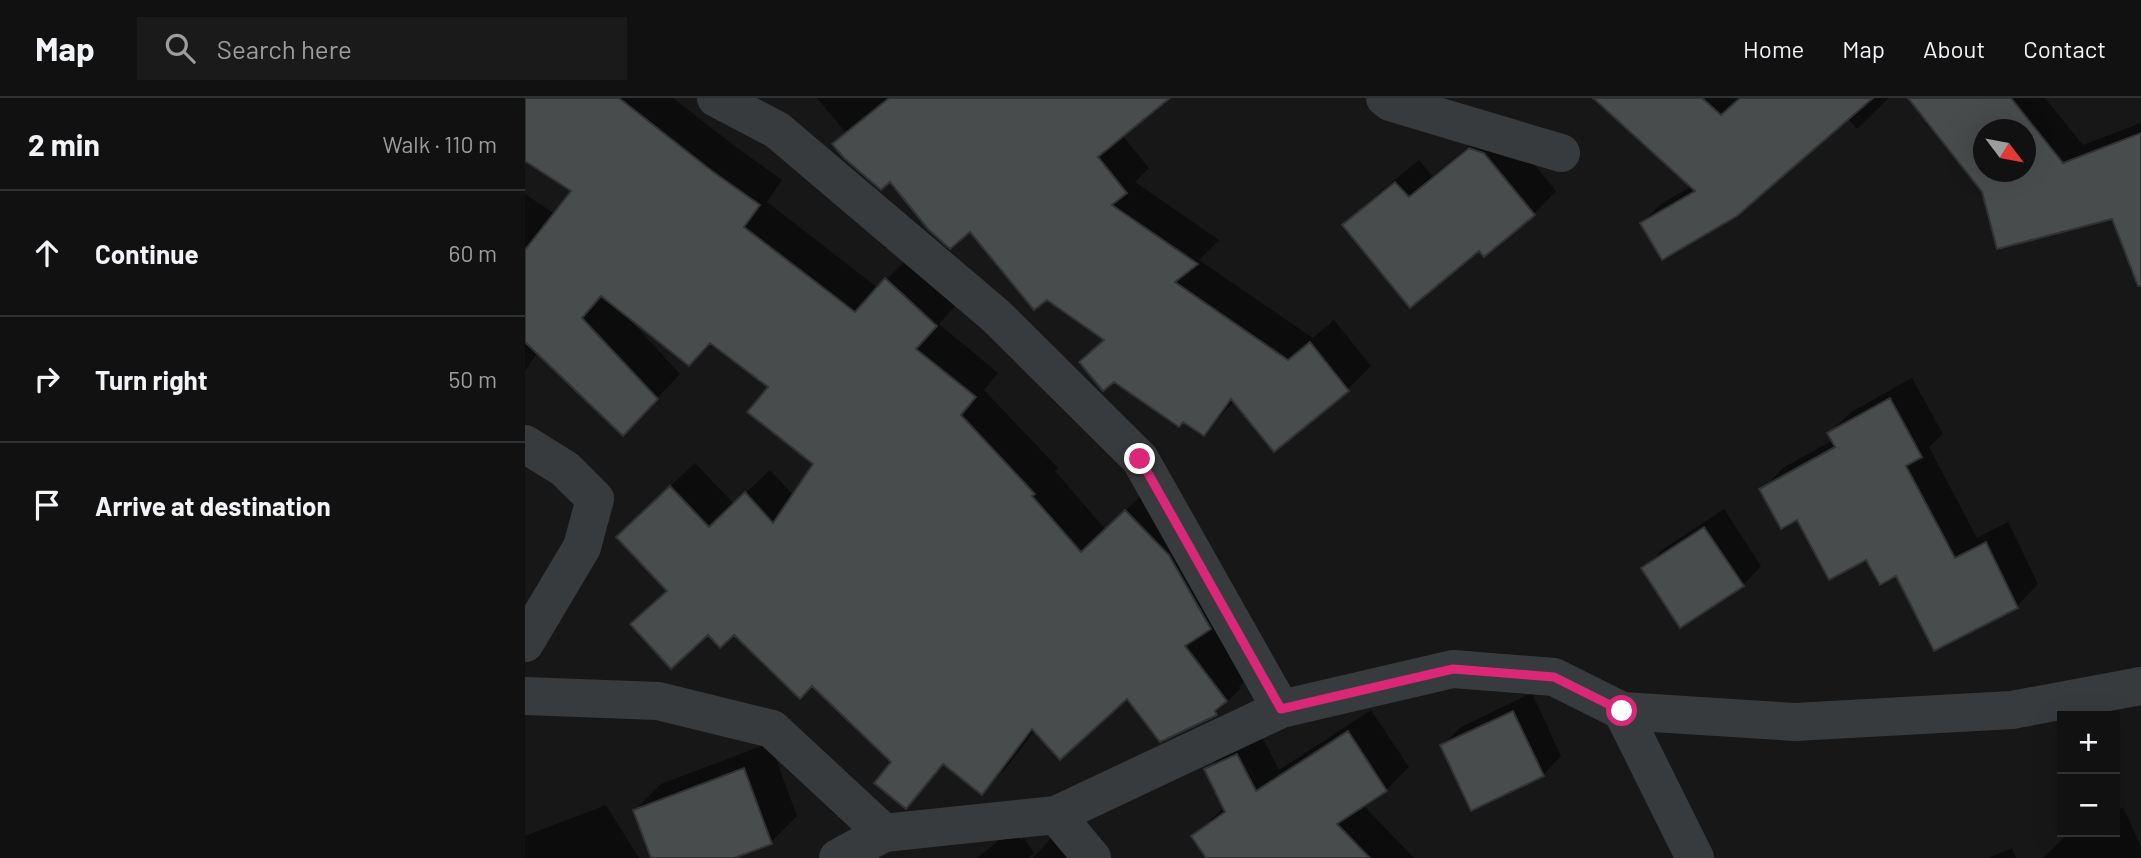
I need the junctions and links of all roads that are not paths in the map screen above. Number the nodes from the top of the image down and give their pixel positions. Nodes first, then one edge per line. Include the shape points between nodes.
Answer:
1 (716, 98) edge
2 (1385, 98) edge
3 (1561, 153) dead end
4 (525, 444) edge
5 (525, 643) edge
6 (2141, 686) edge
7 (525, 696) edge
8 (1281, 709) junction
9 (1622, 711) junction
10 (1056, 815) junction
11 (884, 833) junction
12 (838, 858) edge
13 (1092, 858) edge
14 (1695, 858) edge

1 - 8 street via 777,130 996,316 1140,459
2 - 3 street
4 - 5 street via 565,469 595,499 582,547
6 - 9 street via 2012,710 1795,722
7 - 11 street via 658,701 772,729
8 - 9 street via 1453,669 1554,677
8 - 10 street
9 - 14 street
10 - 11 street
10 - 13 street
11 - 12 street

